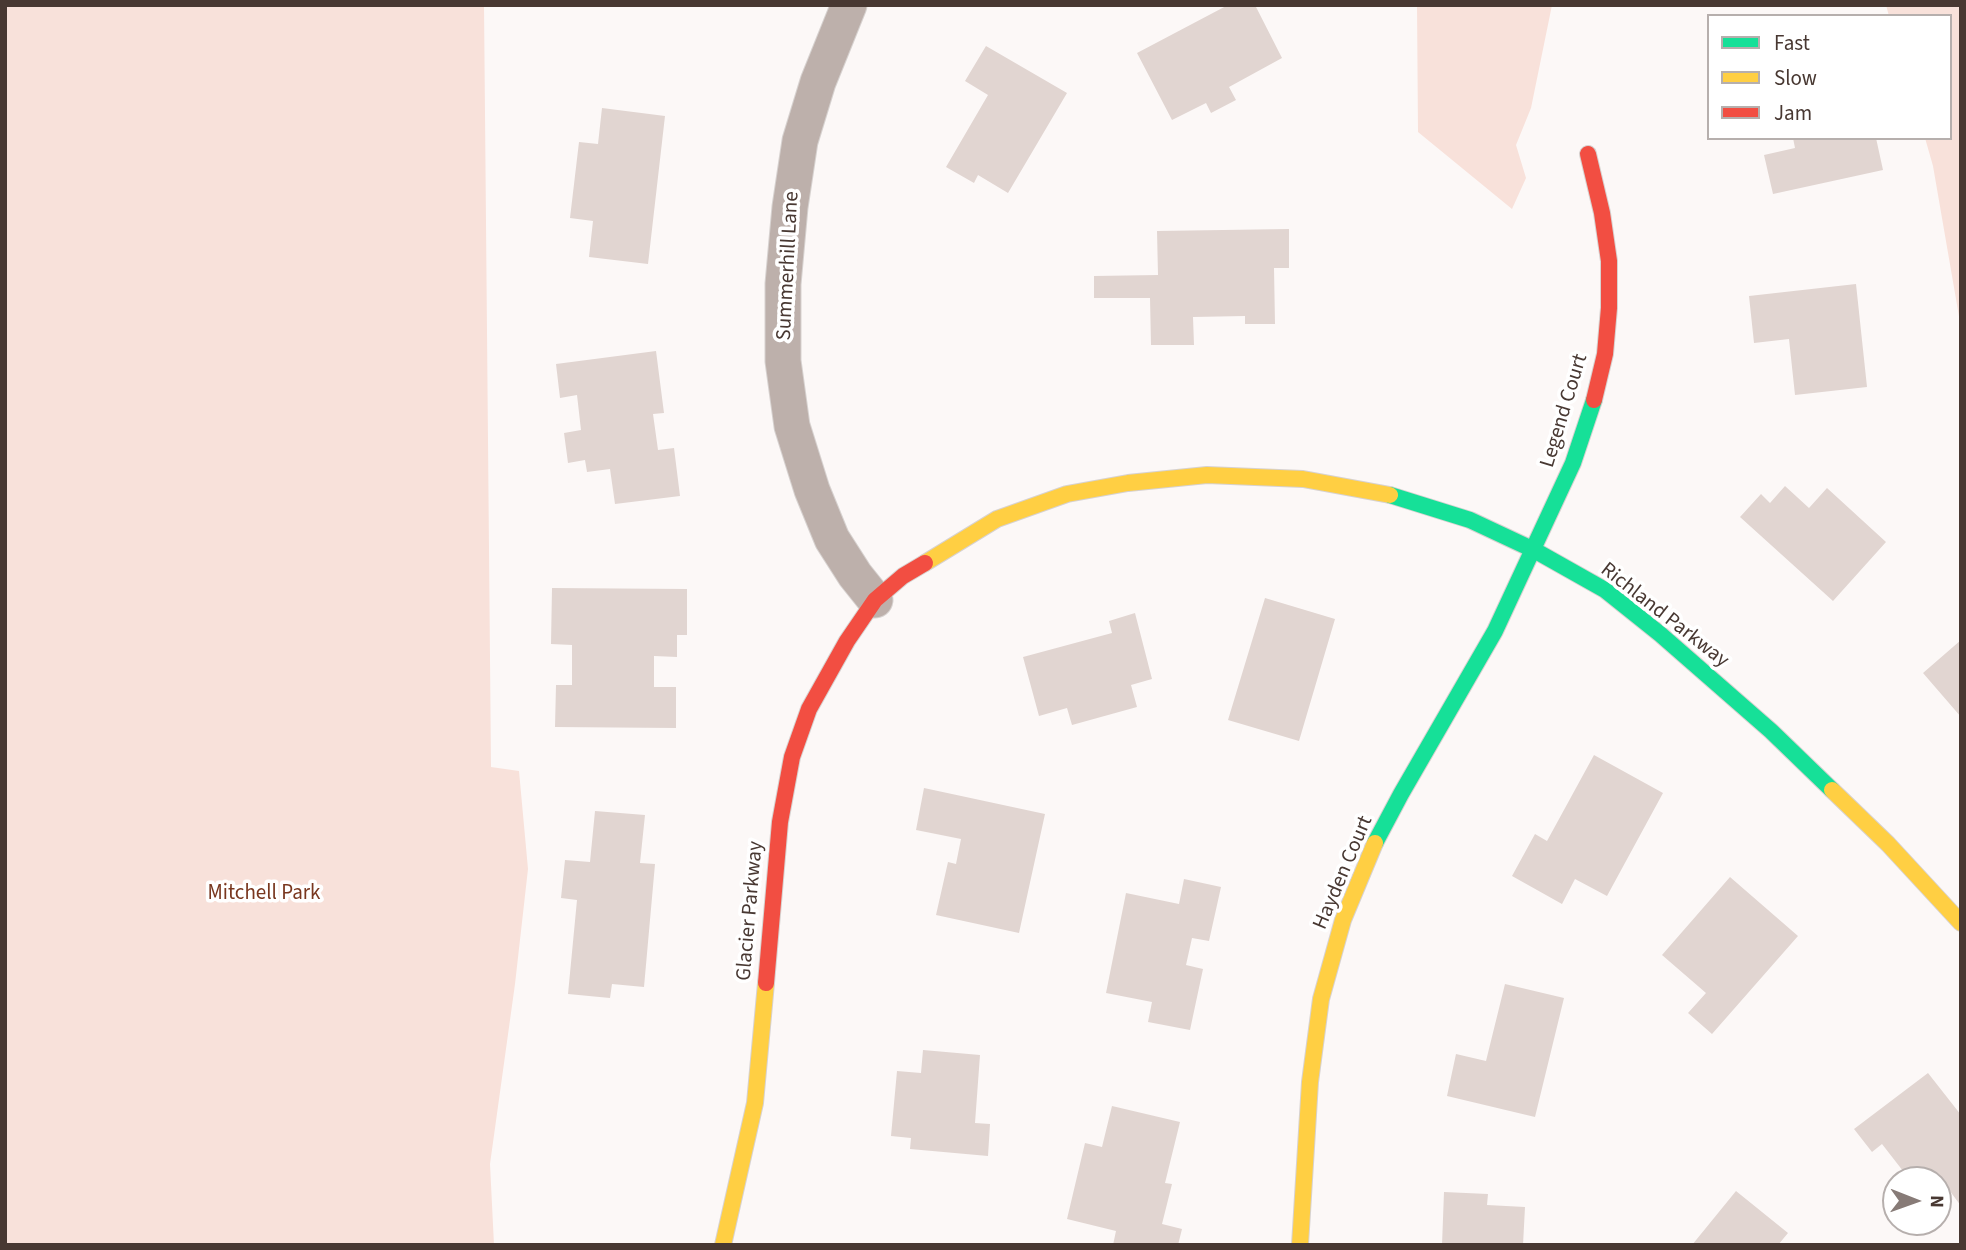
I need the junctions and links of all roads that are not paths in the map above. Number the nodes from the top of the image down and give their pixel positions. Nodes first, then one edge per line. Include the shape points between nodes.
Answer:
1 (849, 5) edge
2 (1588, 154) dead end
3 (1534, 550) junction
4 (875, 600) junction
5 (1961, 923) edge
6 (723, 1245) edge
7 (1300, 1245) edge

1 - 4 street, Summerhill Lane via 800,141 783,284 783,361 792,426 813,490 832,539
2 - 3 street, Legend Court via 1609,261 1605,354 1573,463
3 - 4 street, Richland Parkway via 1470,520 1392,495 1303,479 1207,475 1067,494 997,519 903,576
3 - 5 street, Richland Parkway via 1605,590 1678,649 1888,844
3 - 7 street, Hayden Court via 1495,631 1374,846 1343,920 1321,999 1310,1082
4 - 6 street, Glacier Parkway via 809,709 792,757 780,822 755,1103

